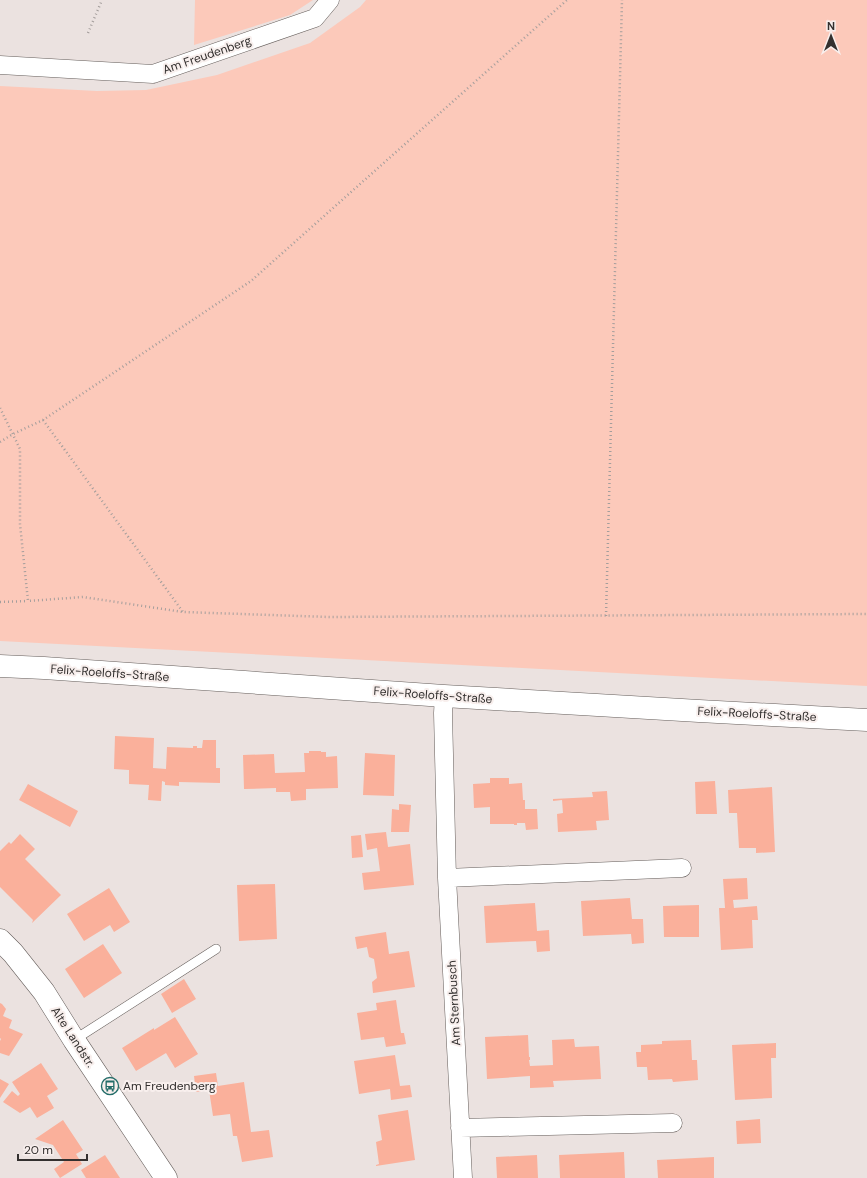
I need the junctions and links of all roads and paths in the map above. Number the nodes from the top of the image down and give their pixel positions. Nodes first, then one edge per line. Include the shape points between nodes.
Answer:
1 (102, 0) edge
2 (330, 0) edge
3 (567, 0) edge
4 (622, 0) edge
5 (88, 33) dead end
6 (0, 65) edge
7 (0, 408) edge
8 (43, 420) junction
9 (13, 434) junction
10 (0, 442) edge
11 (28, 601) junction
12 (0, 602) edge
13 (183, 612) junction
14 (867, 614) edge
15 (606, 616) junction
16 (0, 666) edge
17 (444, 696) junction
18 (867, 720) edge
19 (682, 868) dead end
20 (447, 878) junction
21 (0, 940) edge
22 (216, 949) dead end
23 (74, 1040) junction
24 (673, 1123) dead end
25 (460, 1128) junction
26 (166, 1178) edge
27 (463, 1178) edge

1 - 5 path
2 - 6 street, Am Freudenberg via 315,18 153,74
3 - 8 path via 252,281
4 - 15 path
7 - 9 path
8 - 9 path
8 - 13 path
9 - 10 path
9 - 11 path via 20,449 20,524
11 - 12 path
11 - 13 path via 83,597
13 - 15 path via 329,617
14 - 15 path
16 - 17 street, Felix-Roeloffs-Straße
17 - 18 street, Felix-Roeloffs-Straße
17 - 20 street, Am Sternbusch
19 - 20 street
20 - 25 street, Am Sternbusch
21 - 23 street, Alte Landstr. via 44,992
22 - 23 lane
23 - 26 street, Alte Landstr.
24 - 25 street
25 - 27 street, Am Sternbusch

